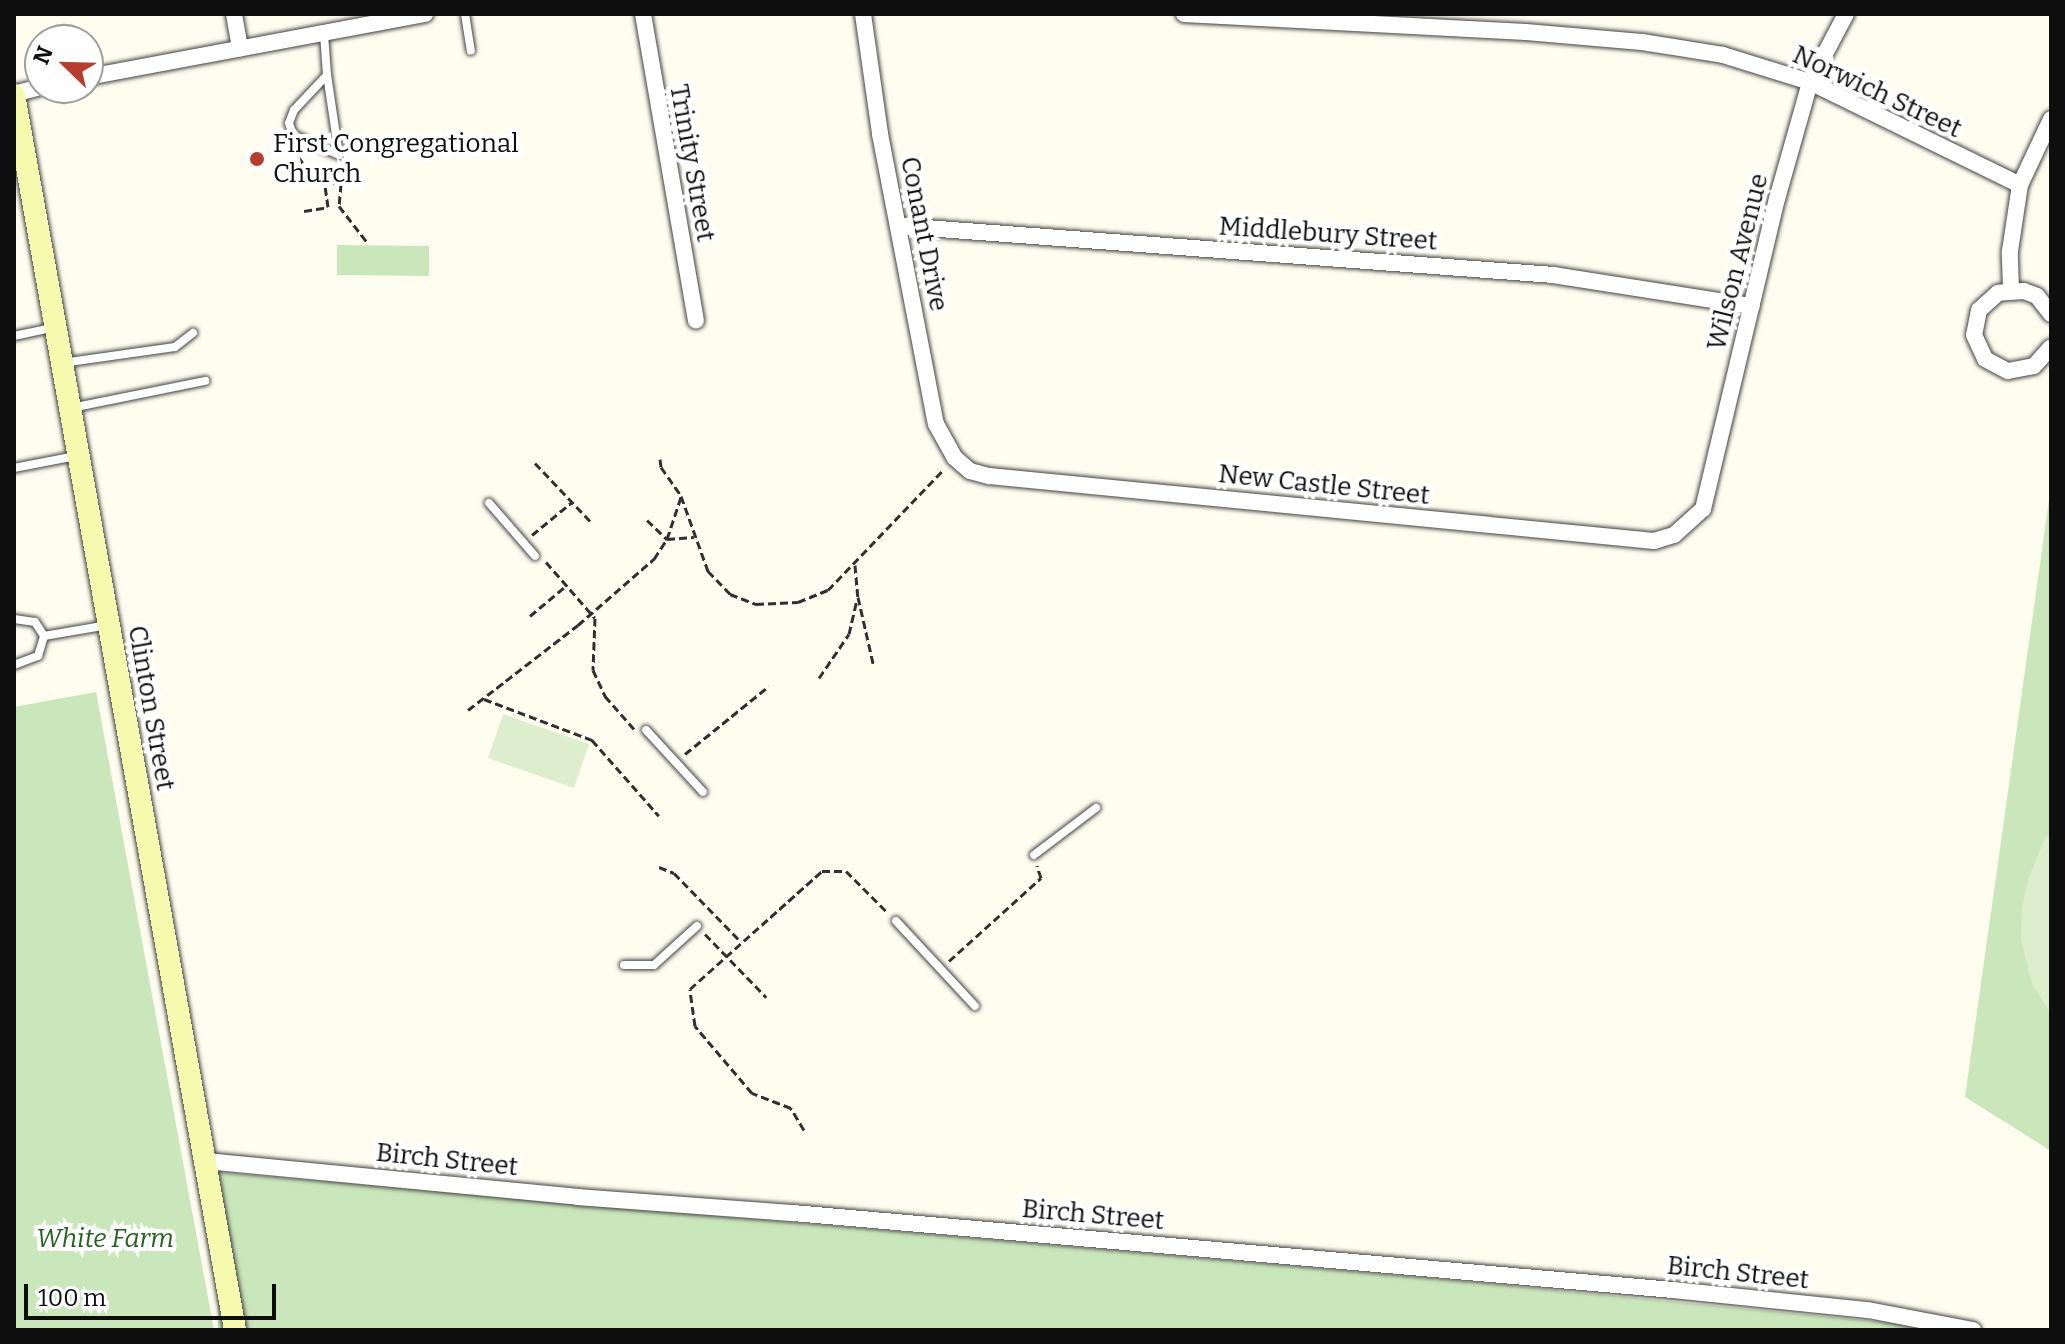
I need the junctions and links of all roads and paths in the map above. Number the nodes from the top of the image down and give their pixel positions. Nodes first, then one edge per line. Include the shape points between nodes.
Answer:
1 (234, 14) edge
2 (425, 14) edge
3 (465, 14) edge
4 (643, 14) edge
5 (863, 14) edge
6 (1184, 14) edge
7 (1846, 14) edge
8 (324, 33) junction
9 (240, 48) junction
10 (471, 51) dead end
11 (104, 74) edge
12 (327, 75) junction
13 (1810, 82) junction
14 (14, 94) edge
15 (2051, 119) edge
16 (301, 155) dead end
17 (359, 166) dead end
18 (324, 180) junction
19 (341, 184) junction
20 (2020, 185) junction
21 (304, 211) dead end
22 (899, 226) junction
23 (367, 242) dead end
24 (2011, 289) junction
25 (1752, 306) junction
26 (2051, 314) edge
27 (696, 320) dead end
28 (55, 328) junction
29 (193, 333) dead end
30 (14, 336) edge
31 (2051, 347) edge
32 (62, 363) junction
33 (205, 381) dead end
34 (70, 409) junction
35 (79, 456) junction
36 (955, 458) junction
37 (660, 459) dead end
38 (535, 463) dead end
39 (14, 468) edge
40 (681, 496) junction
41 (572, 502) junction
42 (489, 503) dead end
43 (647, 520) dead end
44 (591, 522) dead end
45 (1690, 524) joint
46 (694, 537) junction
47 (667, 539) junction
48 (523, 542) junction
49 (535, 556) joint
50 (855, 565) junction
51 (568, 585) junction
52 (858, 597) junction
53 (592, 613) junction
54 (530, 616) dead end
55 (14, 619) edge
56 (109, 625) junction
57 (44, 636) junction
58 (873, 663) dead end
59 (14, 665) edge
60 (819, 678) dead end
61 (769, 686) dead end
62 (482, 698) junction
63 (468, 710) dead end
64 (646, 730) joint
65 (676, 762) junction
66 (703, 792) dead end
67 (1096, 808) dead end
68 (659, 816) dead end
69 (1034, 855) joint
70 (659, 867) dead end
71 (896, 921) joint
72 (697, 926) dead end
73 (712, 942) dead end
74 (741, 942) junction
75 (726, 956) junction
76 (624, 965) dead end
77 (940, 969) junction
78 (766, 997) dead end
79 (975, 1006) dead end
80 (804, 1130) dead end
81 (206, 1161) junction
82 (235, 1330) edge
83 (1973, 1330) edge

1 - 9 street
2 - 8 street
3 - 10 lane
4 - 27 street, Trinity Street
5 - 22 street, Conant Drive
6 - 13 street, Norwich Street via 1642,42 1723,55
7 - 13 street, Wilson Avenue
8 - 9 street
8 - 12 lane
9 - 11 street
12 - 12 lane via 294,110 289,123 293,135 339,155
13 - 20 street, Norwich Street
13 - 25 street, Wilson Avenue
14 - 28 main road, Clinton Street
15 - 20 street
16 - 18 path via 306,181
17 - 19 path
18 - 19 path
18 - 21 path via 328,207
19 - 23 path via 339,206
20 - 24 street via 2010,251
22 - 25 street, Middlebury Street via 1553,275
22 - 36 street, Conant Drive via 936,424
24 - 26 street via 2037,296
24 - 31 street via 1979,310 1974,335 1985,359 2008,371 2021,370 2034,366
25 - 45 street, Wilson Avenue via 1703,509
28 - 30 lane
28 - 32 main road, Clinton Street
29 - 32 lane via 175,347
32 - 34 main road, Clinton Street
33 - 34 lane
34 - 35 main road, Clinton Street
35 - 39 lane
35 - 56 main road, Clinton Street
36 - 45 street, New Castle Street via 970,471 989,476 1654,541
36 - 50 path
37 - 40 path
38 - 41 path
40 - 46 path
40 - 47 path
41 - 44 path
41 - 48 path
42 - 48 lane
43 - 47 path
46 - 47 path
46 - 50 path via 716,584 756,604 813,597
47 - 53 path via 654,559
48 - 49 lane
49 - 51 path
50 - 52 path
51 - 53 path
51 - 54 path
52 - 58 path
52 - 60 path via 849,634
53 - 62 path
53 - 64 path via 598,684 634,729
55 - 57 lane via 35,622
56 - 57 lane
56 - 81 main road, Clinton Street
57 - 59 lane via 38,656
61 - 65 path
62 - 63 path
62 - 68 path via 592,740
64 - 65 lane
65 - 66 lane
67 - 69 lane
69 - 77 path via 1041,878
70 - 74 path via 674,873
71 - 74 path via 856,878 834,868 810,878
71 - 77 lane
72 - 76 lane via 654,965
73 - 75 path
74 - 75 path
75 - 78 path
75 - 80 path via 690,989 695,1026 752,1093 791,1108
77 - 79 lane
81 - 82 main road, Clinton Street
81 - 83 street, Birch Street via 1673,1290 1868,1310

